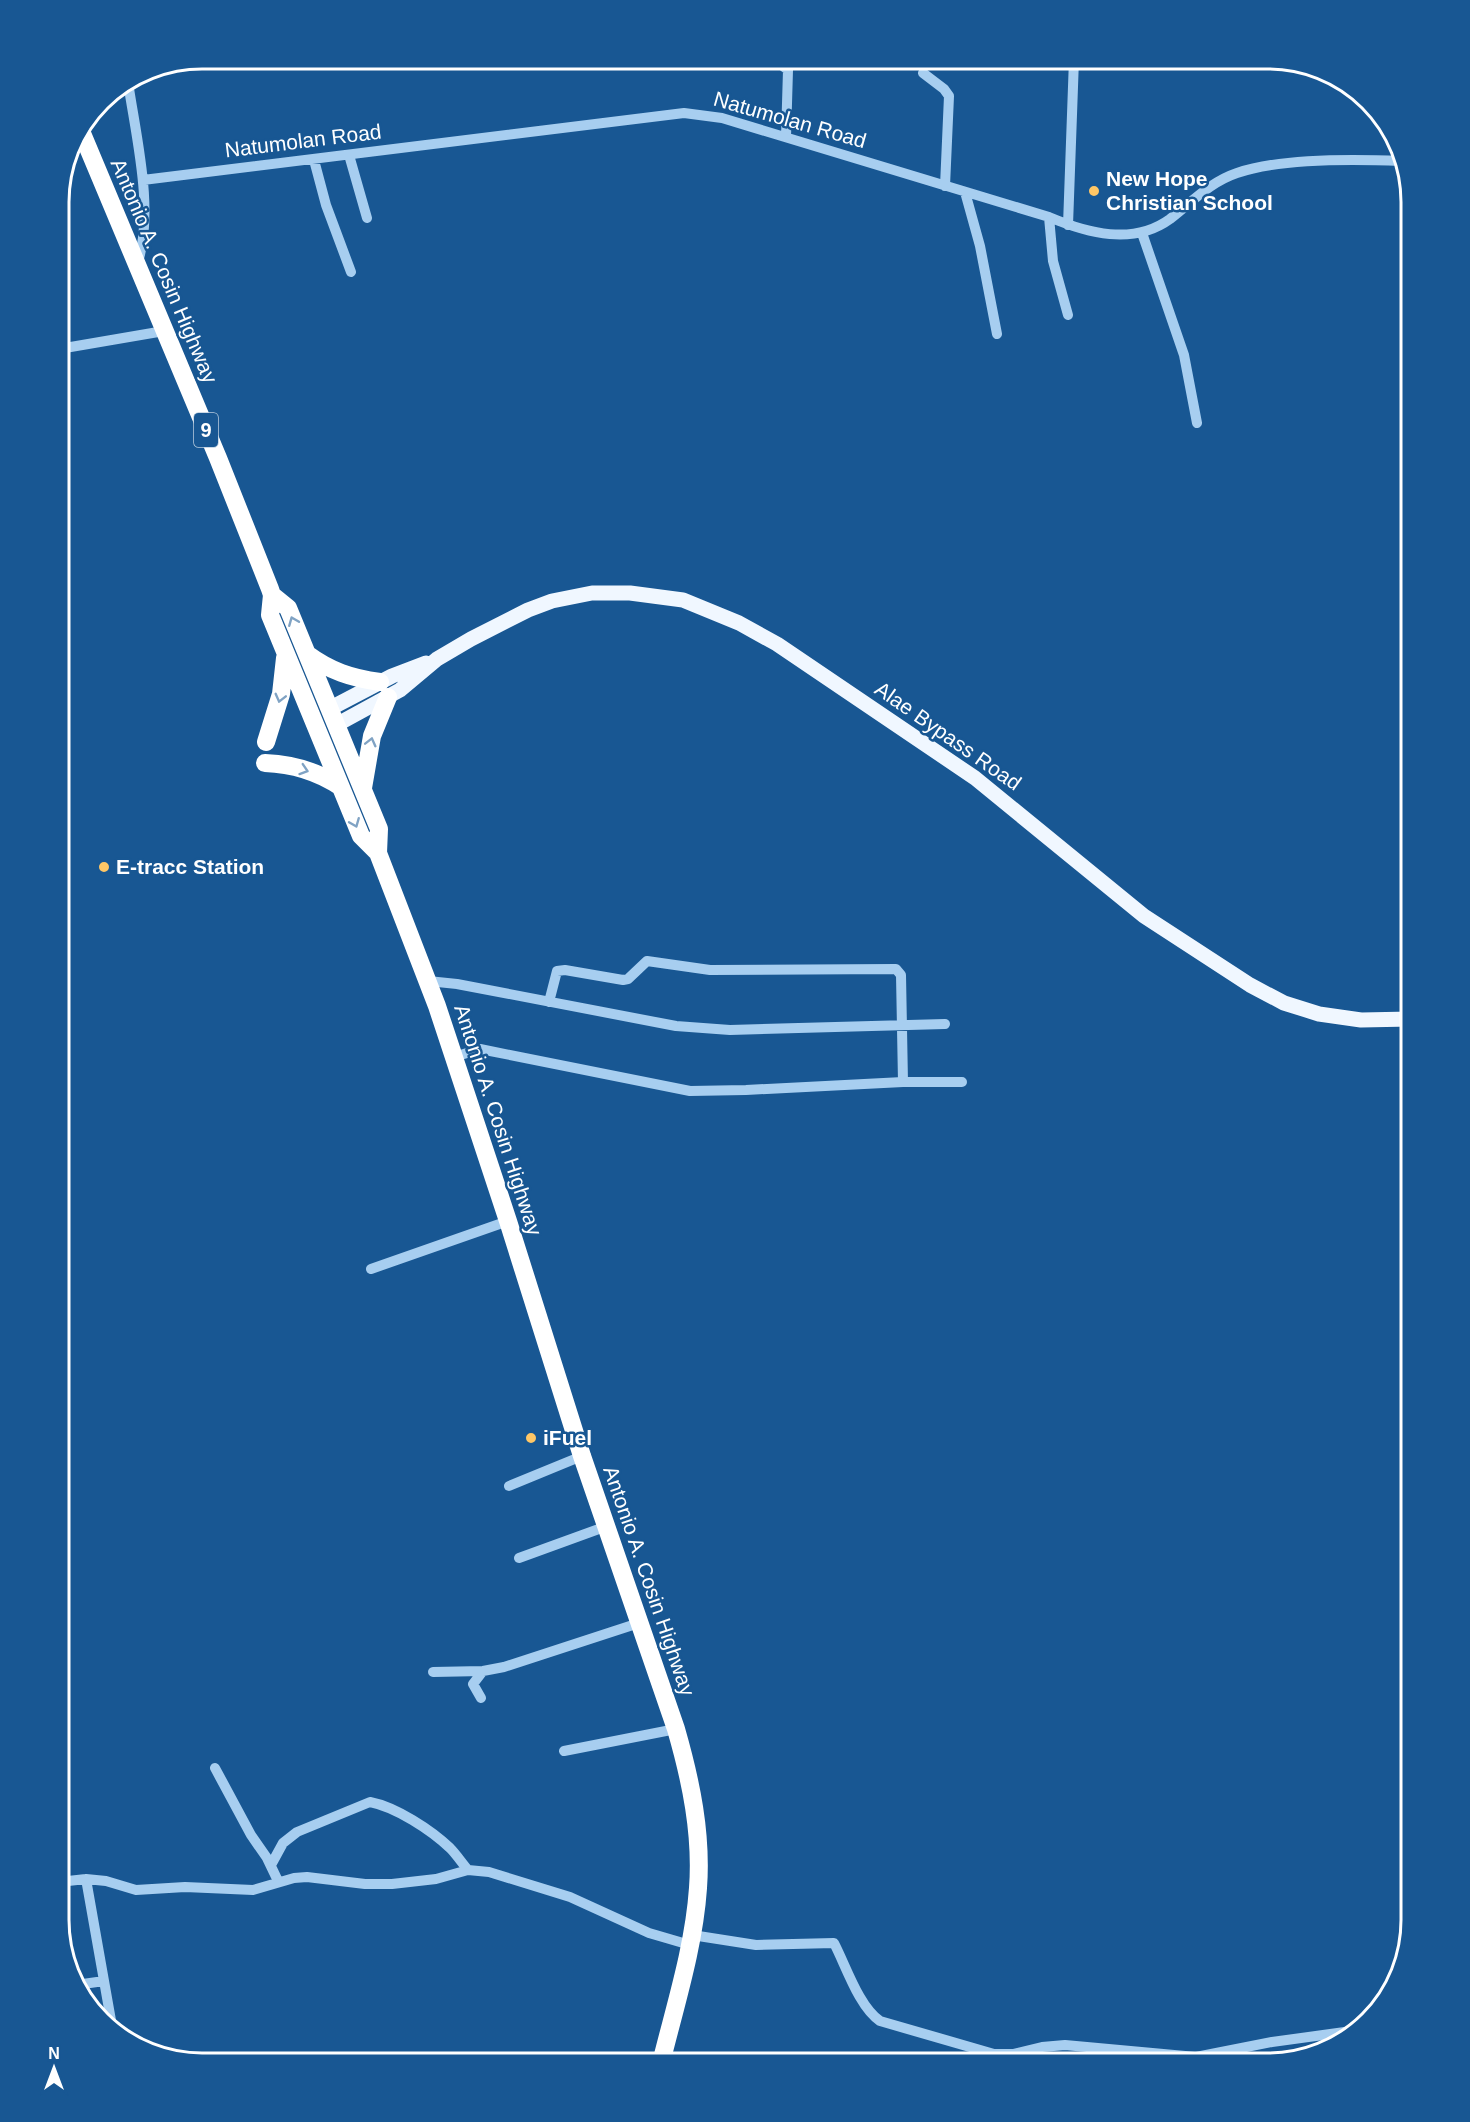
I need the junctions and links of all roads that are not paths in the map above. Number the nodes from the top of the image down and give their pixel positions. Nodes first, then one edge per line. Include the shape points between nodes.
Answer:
1 (787, 69) edge
2 (1074, 69) edge
3 (923, 73) dead end
4 (129, 90) edge
5 (786, 138) junction
6 (85, 140) edge
7 (349, 155) junction
8 (314, 160) junction
9 (1394, 161) edge
10 (143, 180) junction
11 (945, 186) junction
12 (964, 192) junction
13 (1049, 217) junction
14 (367, 218) dead end
15 (1068, 225) junction
16 (1142, 233) junction
17 (137, 265) junction
18 (351, 272) dead end
19 (1068, 315) dead end
20 (164, 331) junction
21 (997, 334) dead end
22 (69, 347) edge
23 (1197, 423) dead end
24 (272, 595) junction
25 (285, 653) junction
26 (307, 654) junction
27 (384, 690) junction
28 (332, 717) junction
29 (315, 726) junction
30 (266, 742) dead end
31 (265, 763) dead end
32 (341, 787) junction
33 (363, 790) junction
34 (378, 853) junction
35 (428, 981) junction
36 (549, 1002) junction
37 (1401, 1019) edge
38 (945, 1024) dead end
39 (902, 1025) junction
40 (454, 1057) junction
41 (903, 1082) junction
42 (962, 1082) dead end
43 (508, 1221) junction
44 (371, 1269) dead end
45 (582, 1456) junction
46 (509, 1486) dead end
47 (607, 1526) junction
48 (519, 1558) dead end
49 (639, 1623) junction
50 (483, 1671) junction
51 (433, 1672) dead end
52 (481, 1698) dead end
53 (676, 1729) junction
54 (564, 1751) dead end
55 (215, 1768) dead end
56 (271, 1865) junction
57 (468, 1870) junction
58 (86, 1879) junction
59 (69, 1880) edge
60 (278, 1881) junction
61 (691, 1940) junction
62 (104, 1982) junction
63 (86, 1984) edge
64 (110, 2016) edge
65 (1338, 2032) edge
66 (663, 2053) edge
67 (991, 2053) edge
68 (1017, 2053) edge
69 (1152, 2053) edge
70 (1216, 2053) edge

1 - 5 street
2 - 15 street
3 - 11 street via 949,96
4 - 10 street
5 - 7 street, Natumolan Road via 722,118 684,113
5 - 11 street, Natumolan Road
6 - 17 highway, Antonio A. Cosin Highway / 9
7 - 8 street, Natumolan Road
7 - 14 street
8 - 10 street, Natumolan Road
8 - 18 street
9 - 16 street, Natumolan Road via 1313,162 1250,169 1215,184 1171,219
10 - 17 street via 142,250
11 - 12 street, Natumolan Road
12 - 13 street, Natumolan Road
12 - 21 street via 980,246
13 - 15 street, Natumolan Road
13 - 19 street via 1053,261
15 - 16 street, Natumolan Road via 1104,234
16 - 23 street via 1184,355
17 - 20 highway, Antonio A. Cosin Highway / 9
20 - 22 street
20 - 24 highway, Antonio A. Cosin Highway / 9
24 - 25 highway, Antonio A. Cosin Highway / 9 via 270,615
26 -> 24 highway, Antonio A. Cosin Highway / 9 via 288,608
25 - 29 highway, Antonio A. Cosin Highway / 9
25 -> 30 highway via 281,694
26 - 27 highway via 330,670
26 - 28 highway, Antonio A. Cosin Highway / 9
27 - 28 main road, Alae Bypass Road
33 -> 27 highway
27 - 37 main road, Alae Bypass Road via 528,610 573,596 610,592 683,600 777,644 975,778 1144,916 1250,985 1284,1003 1319,1014 1361,1020
28 - 29 highway
28 - 33 highway, Antonio A. Cosin Highway / 9
29 - 32 highway, Antonio A. Cosin Highway / 9
31 -> 32 highway via 298,767
32 -> 34 highway, Antonio A. Cosin Highway / 9 via 361,836
33 - 34 highway, Antonio A. Cosin Highway / 9 via 379,829
34 - 35 highway, Antonio A. Cosin Highway / 9
35 - 36 street
35 - 40 highway, Antonio A. Cosin Highway / 9
36 - 39 street via 696,1028
36 - 39 street via 554,977 560,970 623,980 643,963 653,961 723,971 891,968 901,975
38 - 39 street
39 - 41 street
40 - 41 street via 480,1049 690,1091
40 - 43 highway, Antonio A. Cosin Highway / 9
41 - 42 street
43 - 44 street
43 - 45 highway, Antonio A. Cosin Highway / 9
45 - 46 street
45 - 47 highway, Antonio A. Cosin Highway / 9
47 - 48 street
47 - 49 highway, Antonio A. Cosin Highway / 9
49 - 50 street
49 - 53 highway, Antonio A. Cosin Highway / 9
50 - 51 street
50 - 52 street via 473,1684
53 - 54 street
53 - 61 highway, Antonio A. Cosin Highway / 9 via 689,1774 698,1839 698,1886
55 - 56 street
56 - 57 street via 283,1843 297,1832 370,1802 382,1804 435,1836
56 - 60 street
57 - 60 street via 436,1879 392,1884 307,1877
57 - 61 street via 489,1872 570,1897 649,1933
58 - 59 street
58 - 60 street via 141,1890 253,1890
58 - 62 street
61 - 66 highway, Antonio A. Cosin Highway / 9
61 - 67 street via 756,1945 834,1943 874,2017
62 - 63 street
62 - 64 street
65 - 70 street
68 - 69 street via 1065,2045

